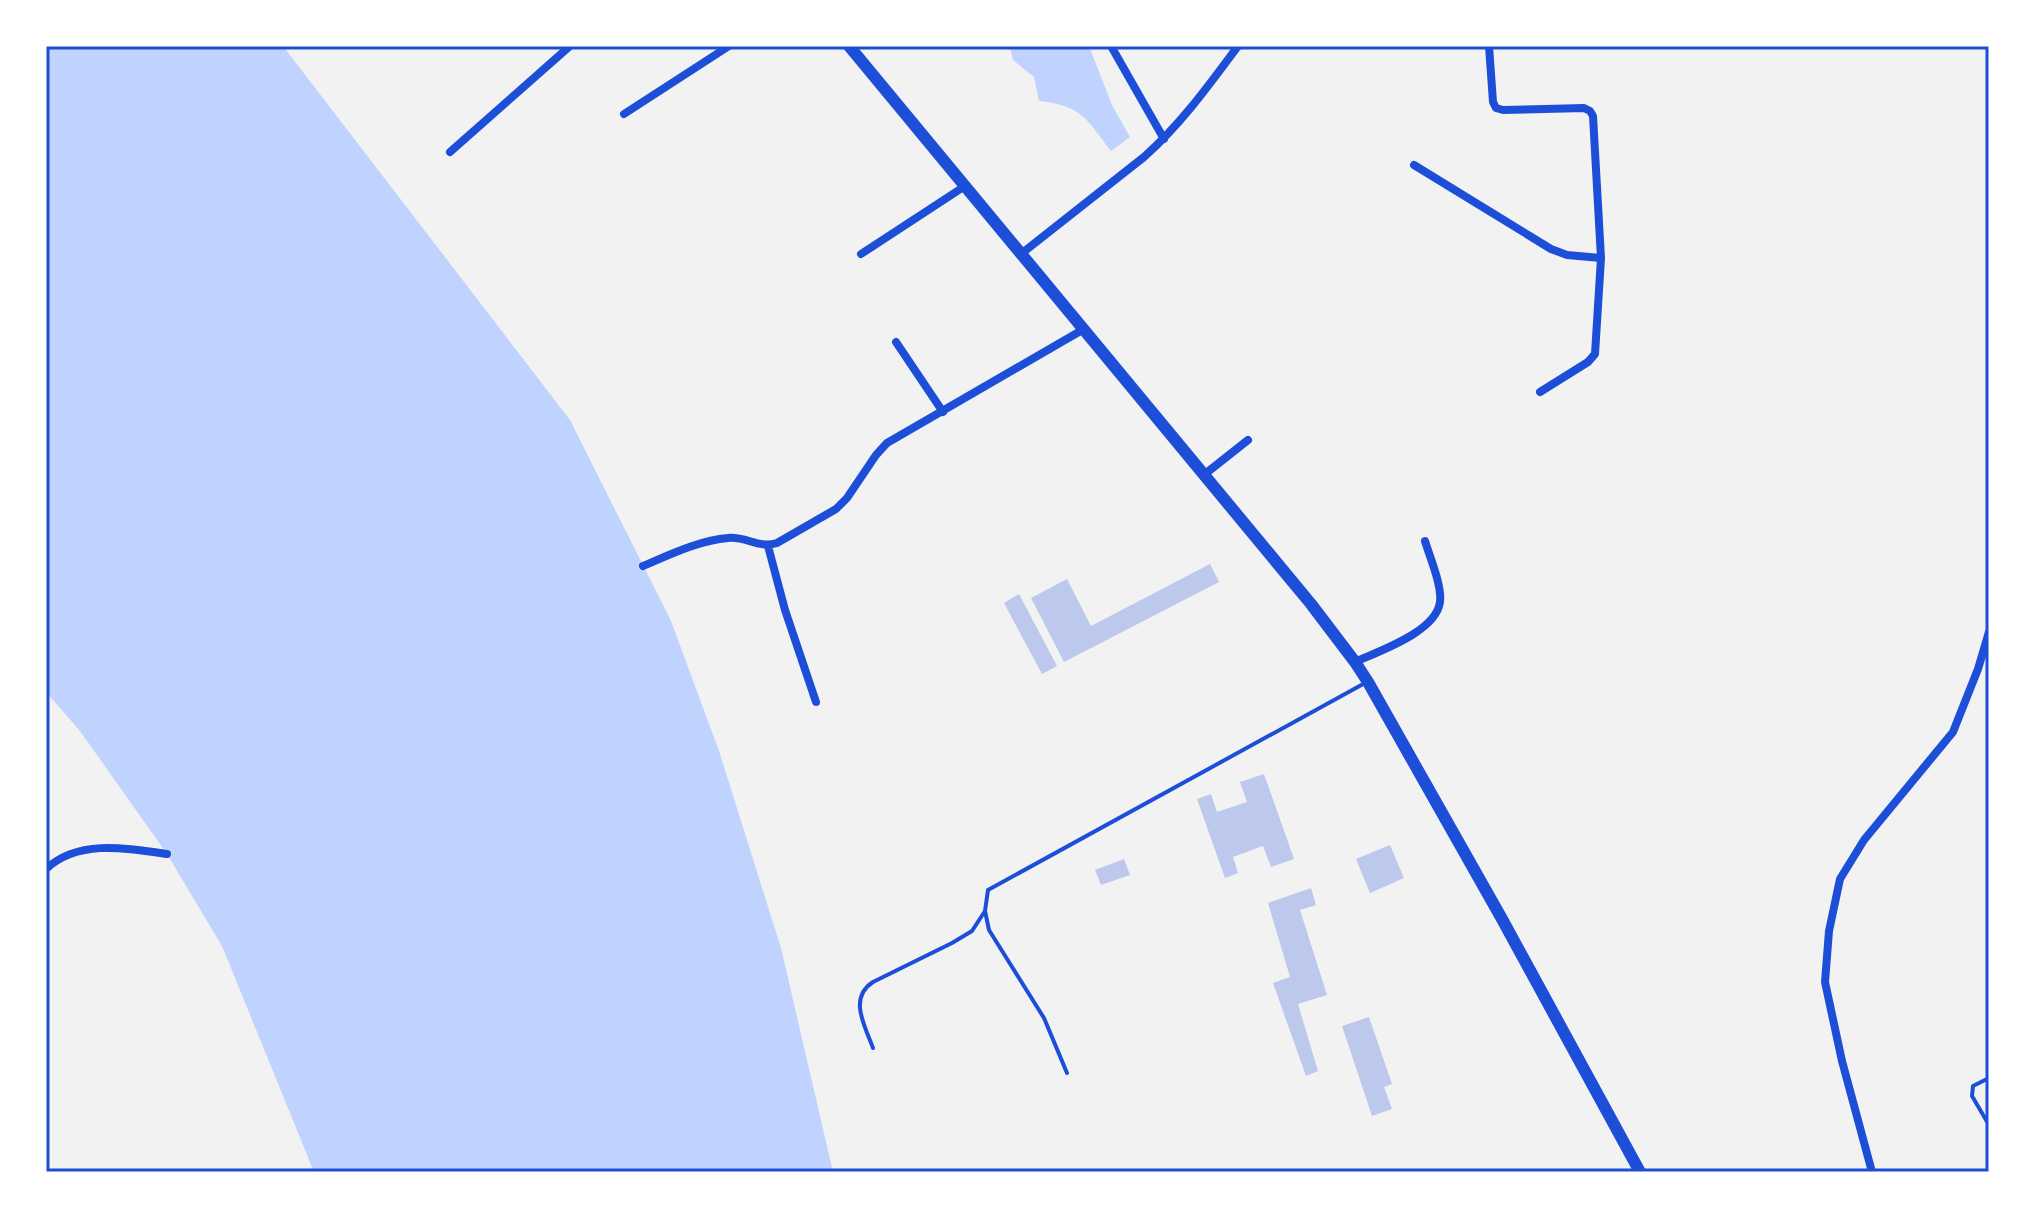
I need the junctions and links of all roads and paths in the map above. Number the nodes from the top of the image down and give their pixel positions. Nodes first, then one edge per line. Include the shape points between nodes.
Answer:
1 (570, 46) edge
2 (729, 46) edge
3 (849, 46) edge
4 (1111, 46) edge
5 (1238, 46) edge
6 (1489, 46) edge
7 (624, 114) dead end
8 (1164, 139) junction
9 (450, 152) dead end
10 (1414, 165) dead end
11 (965, 186) junction
12 (861, 254) dead end
13 (1021, 254) junction
14 (1601, 258) junction
15 (1084, 329) junction
16 (896, 342) dead end
17 (1540, 392) dead end
18 (943, 412) junction
19 (1248, 440) dead end
20 (1205, 474) junction
21 (1425, 541) dead end
22 (768, 546) junction
23 (643, 566) dead end
24 (1989, 632) edge
25 (1355, 662) junction
26 (1368, 682) junction
27 (816, 702) dead end
28 (167, 854) dead end
29 (46, 869) edge
30 (985, 911) junction
31 (873, 1048) dead end
32 (1067, 1073) dead end
33 (1989, 1078) edge
34 (1989, 1125) edge
35 (1640, 1172) edge
36 (1872, 1172) edge

1 - 9 street
2 - 7 street
3 - 11 main road
4 - 8 street
5 - 8 street
6 - 14 street via 1496,108 1584,108 1593,116
8 - 13 street
10 - 14 street via 1551,249
11 - 12 street
11 - 13 main road
13 - 15 main road
14 - 17 street via 1595,354
15 - 18 street
15 - 20 main road
16 - 18 street
18 - 22 street via 887,443 836,509
19 - 20 street
20 - 25 main road
21 - 25 street via 1440,603 1432,620
22 - 23 street via 728,537
22 - 27 street
24 - 36 street via 1953,732 1864,840 1840,879 1825,982
25 - 26 main road
26 - 30 lane via 988,890
26 - 35 main road
28 - 29 street via 98,848 71,853
30 - 31 lane via 972,931 862,991 863,1022
30 - 32 lane via 989,930 1044,1018
33 - 34 lane via 1972,1092

